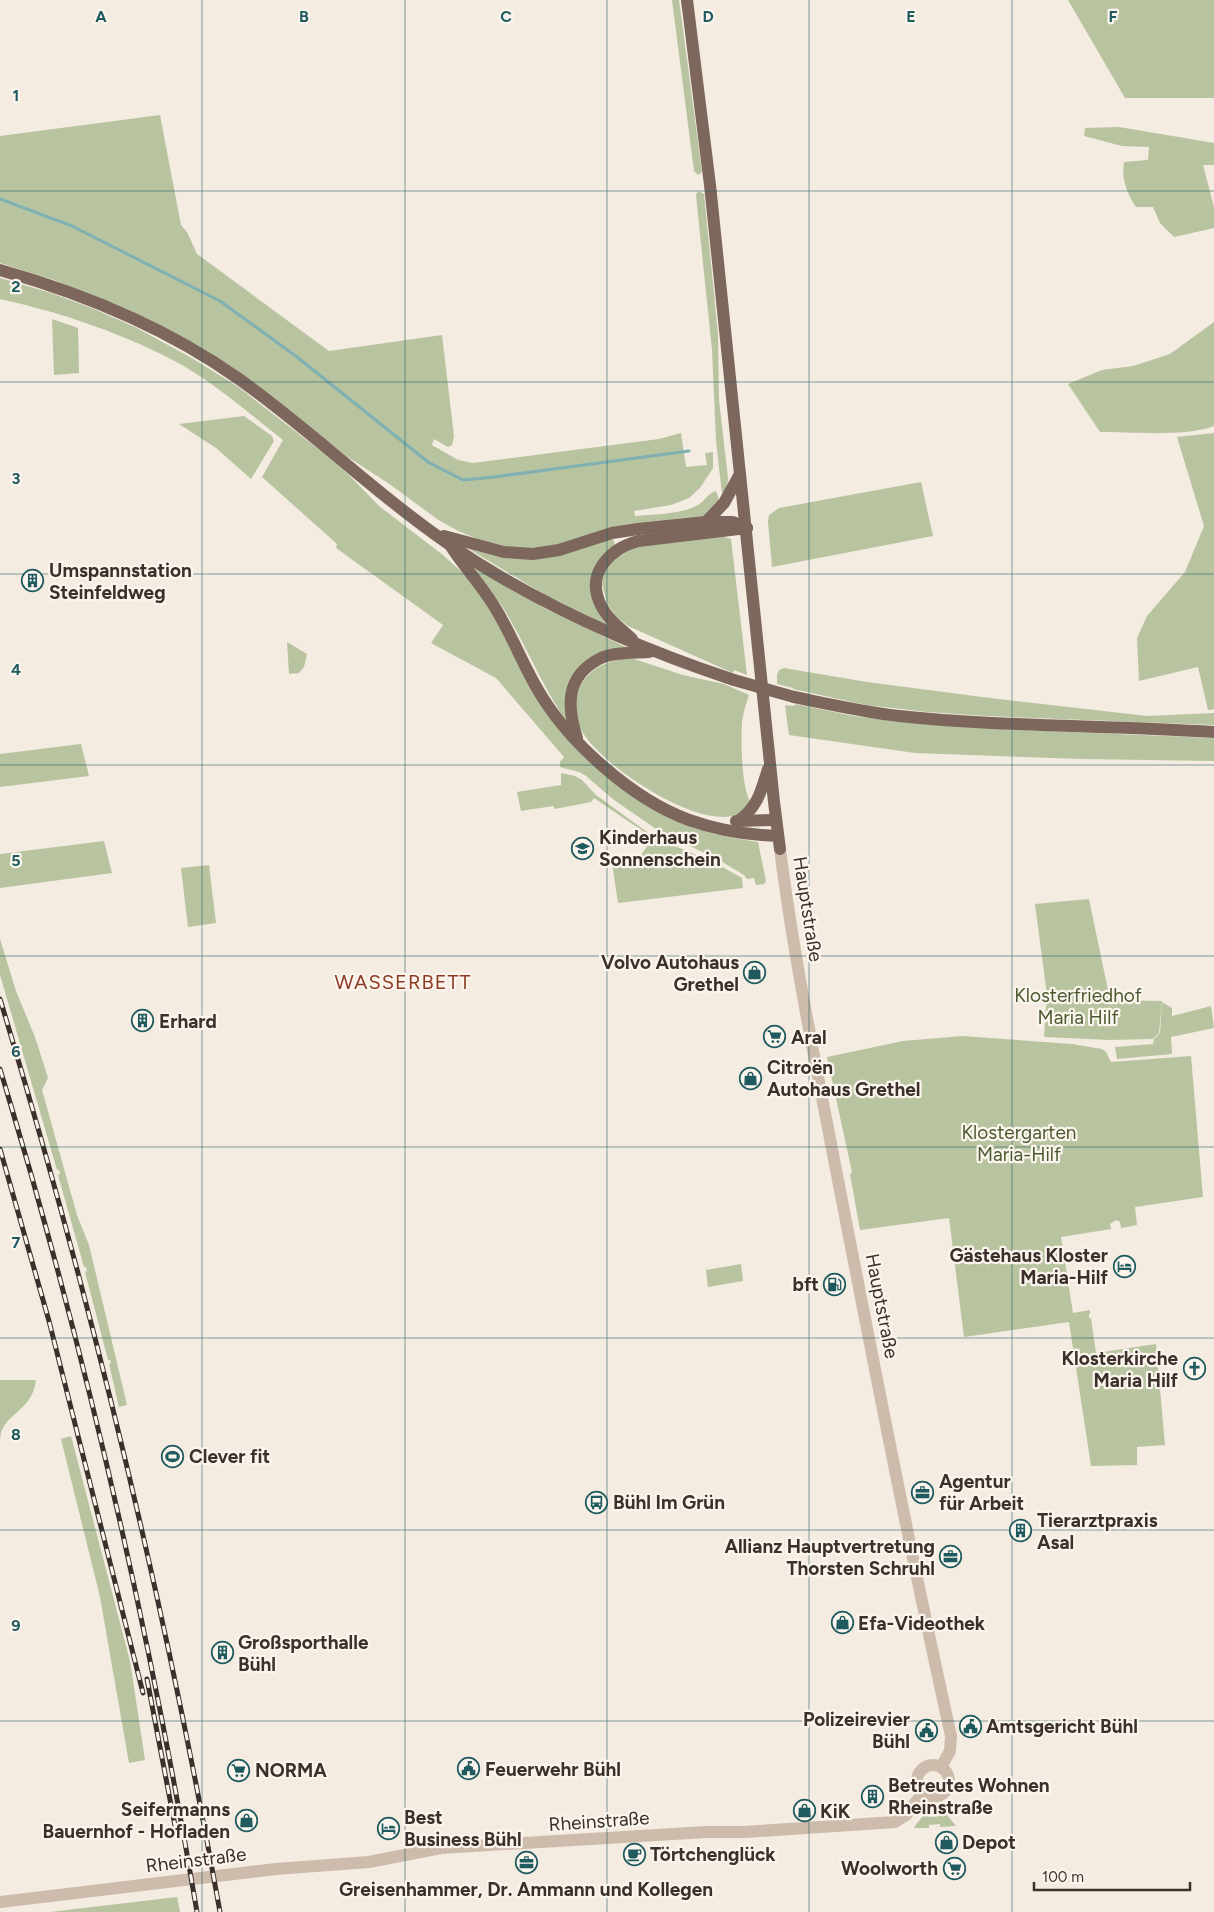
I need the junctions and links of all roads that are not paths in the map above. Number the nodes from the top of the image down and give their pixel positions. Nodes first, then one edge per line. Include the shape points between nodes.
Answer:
1 (687, 0) edge
2 (0, 270) edge
3 (740, 474) junction
4 (706, 522) junction
5 (746, 528) junction
6 (436, 534) junction
7 (450, 544) junction
8 (637, 645) junction
9 (652, 651) junction
10 (1214, 732) edge
11 (578, 742) junction
12 (771, 761) junction
13 (776, 820) junction
14 (738, 821) junction
15 (709, 826) junction
16 (778, 836) junction
17 (780, 849) joint
18 (941, 1767) junction
19 (922, 1794) junction
20 (0, 1902) edge

1 - 3 main road
2 - 6 main road via 105,305 181,343 254,390
3 - 4 main road via 724,503
3 - 5 main road
4 - 5 main road via 733,522
4 - 6 main road via 612,533 559,550 533,554 504,552
5 - 8 main road via 638,541 612,552 601,566 596,584 598,600 607,615
5 - 12 main road
6 - 7 main road
7 - 8 main road via 533,595
7 - 11 main road via 493,604 538,690 557,719
8 - 9 main road
9 - 10 main road, bridge via 734,680 854,710 955,720
9 - 11 main road via 599,659 584,670 569,700 570,718
11 - 15 main road via 632,789 670,812
12 - 13 main road
12 - 14 main road via 756,804
13 - 14 main road
13 - 16 main road
14 - 15 main road
15 - 16 main road via 753,835
16 - 17 main road
17 - 18 street, Hauptstraße via 801,985 863,1311 951,1736 950,1751
18 - 19 street via 926,1766 918,1774 916,1784
18 - 19 street via 948,1774 948,1788 941,1796 931,1798
19 - 20 street, Rheinstraße via 906,1815 895,1822 441,1848 368,1862 276,1869

